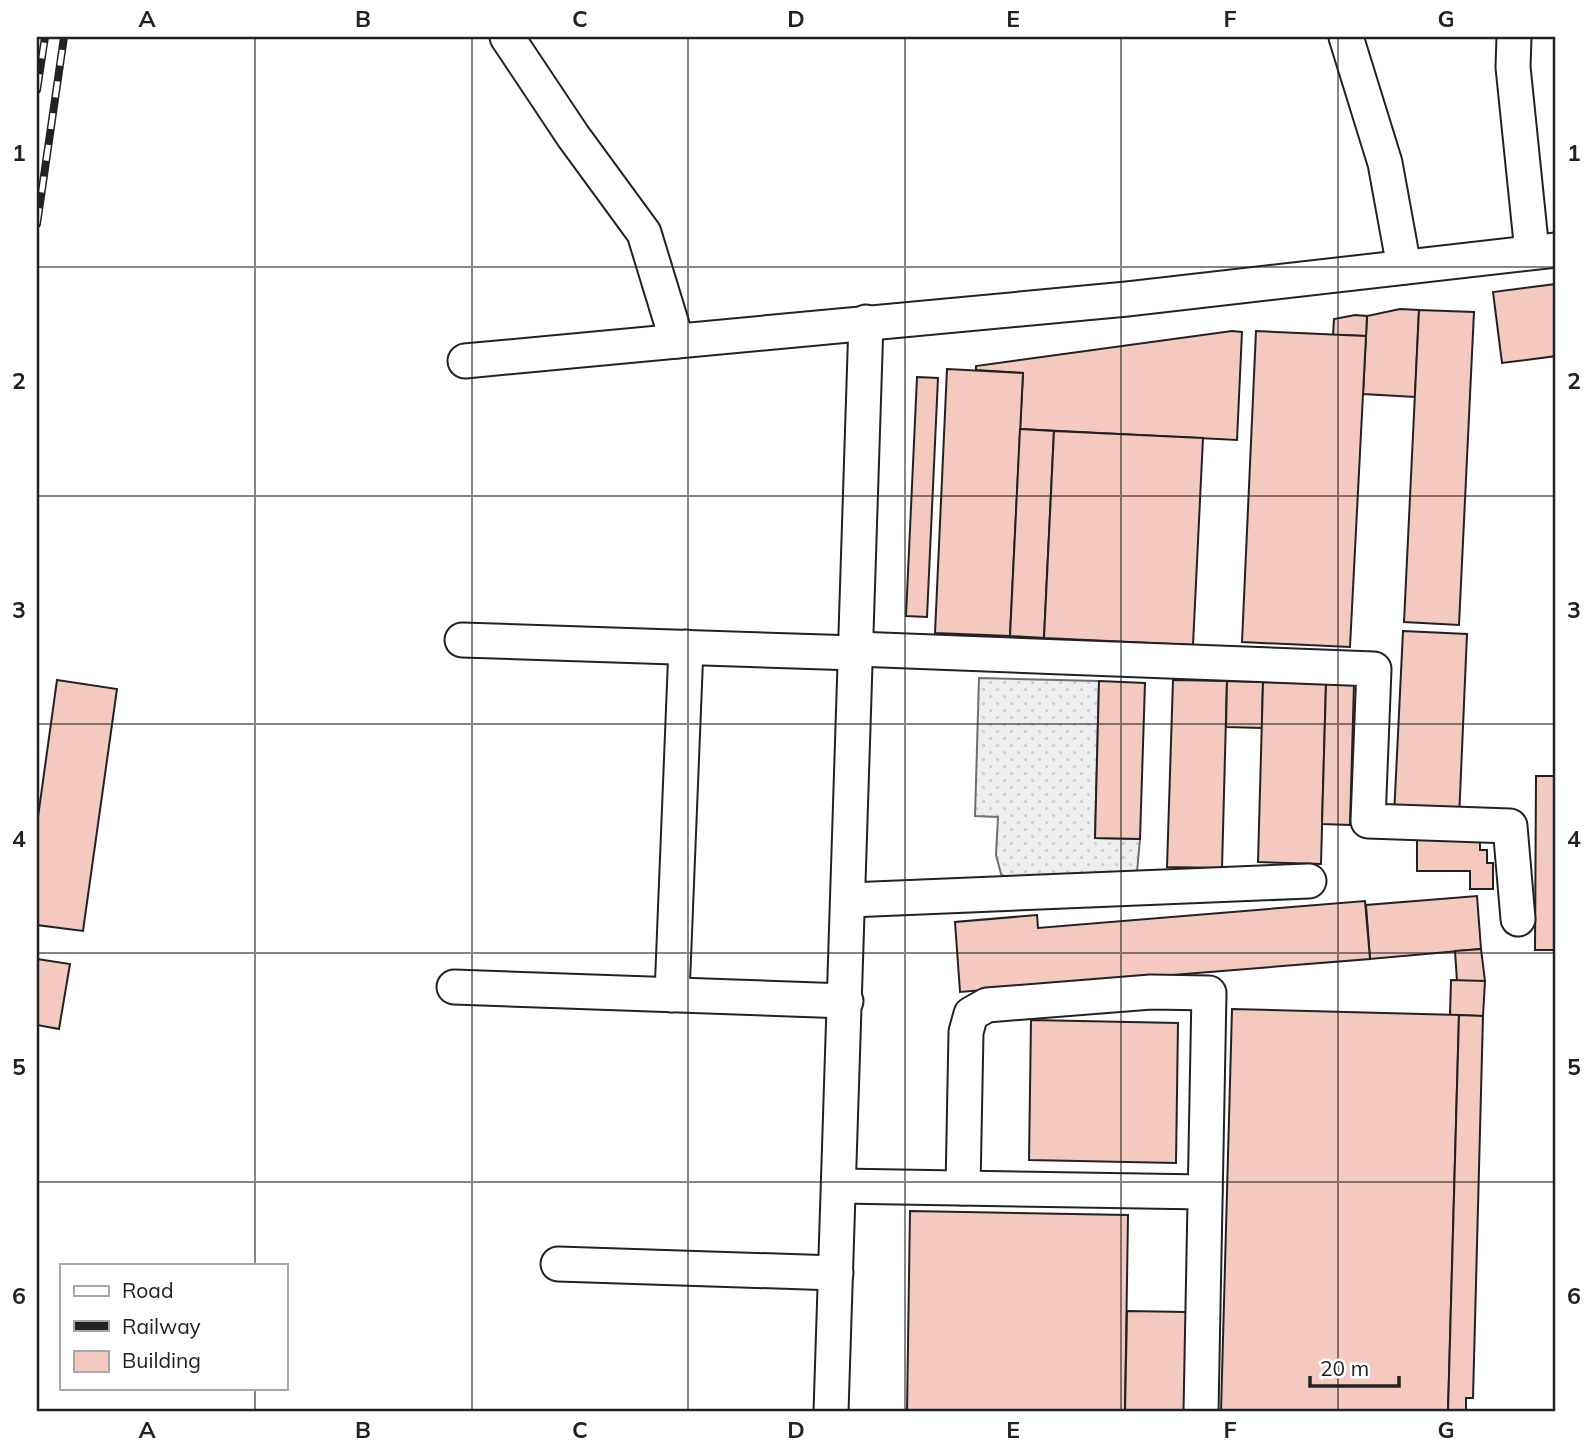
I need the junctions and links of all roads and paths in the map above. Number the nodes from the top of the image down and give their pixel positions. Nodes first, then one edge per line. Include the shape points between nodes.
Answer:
1 (507, 37) edge
2 (1346, 37) edge
3 (1514, 37) edge
4 (1544, 251) edge
5 (1404, 267) junction
6 (866, 322) junction
7 (677, 341) junction
8 (465, 361) dead end
9 (462, 640) dead end
10 (686, 648) junction
11 (856, 651) junction
12 (1309, 881) dead end
13 (849, 901) junction
14 (1518, 919) dead end
15 (454, 987) dead end
16 (671, 995) junction
17 (846, 1001) junction
18 (839, 1186) junction
19 (963, 1188) junction
20 (1205, 1192) junction
21 (558, 1264) dead end
22 (836, 1273) junction
23 (831, 1412) edge
24 (1201, 1412) edge

1 - 7 street via 644,233
2 - 5 street via 1385,163
3 - 4 street via 1513,67
4 - 5 street
5 - 6 street via 1127,299
6 - 7 street
6 - 11 street
7 - 8 street
9 - 10 street
10 - 11 street
10 - 16 street
11 - 13 street
11 - 14 street via 1374,669 1368,821 1510,826
12 - 13 street
13 - 17 street
15 - 16 street
16 - 17 street
17 - 18 street
18 - 19 street
18 - 22 street
19 - 20 street
19 - 20 street via 966,1032 971,1014 988,1005 1151,992 1209,993
20 - 24 street
21 - 22 street
22 - 23 street

